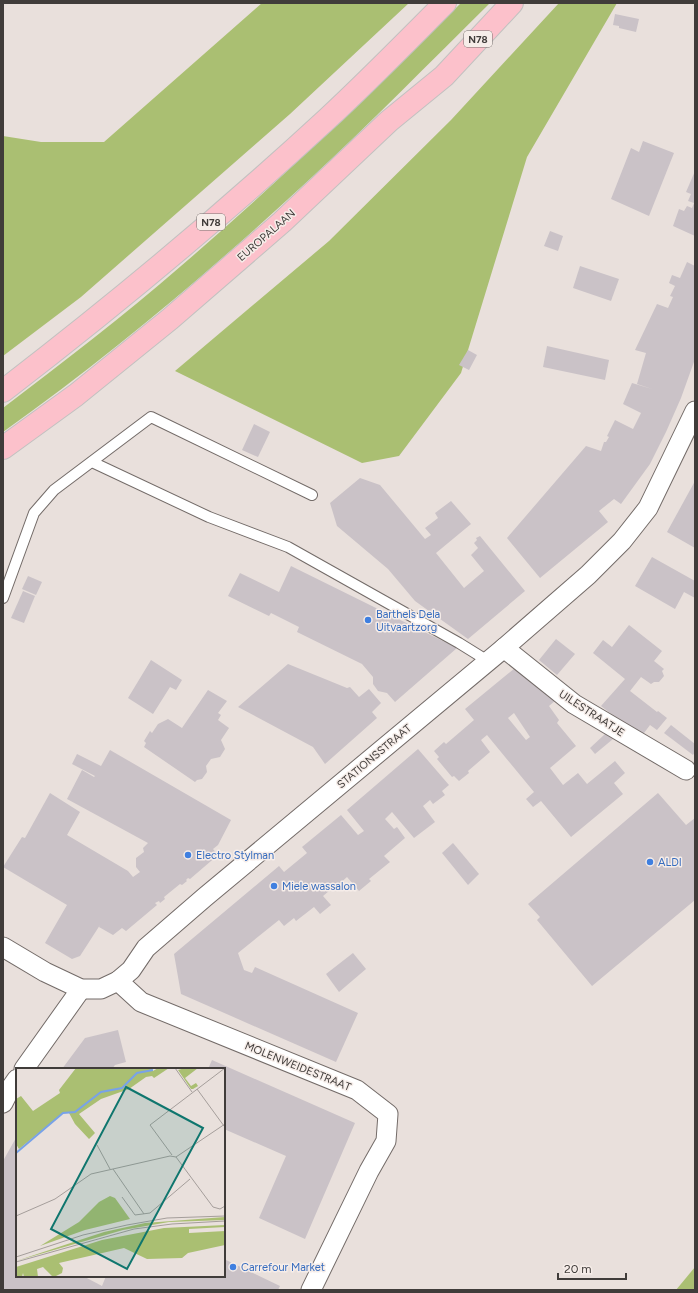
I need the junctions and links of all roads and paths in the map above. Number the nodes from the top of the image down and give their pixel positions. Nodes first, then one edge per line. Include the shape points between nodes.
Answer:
1 (445, 3) edge
2 (512, 3) edge
3 (3, 391) edge
4 (695, 411) edge
5 (3, 448) edge
6 (92, 462) junction
7 (312, 496) dead end
8 (3, 598) edge
9 (504, 648) junction
10 (488, 661) junction
11 (686, 770) dead end
12 (3, 947) edge
13 (118, 981) junction
14 (81, 989) junction
15 (25, 1068) edge
16 (16, 1080) edge
17 (3, 1103) edge
18 (311, 1290) edge

1 - 3 main road, N78 via 328,118 242,195 107,309
2 - 5 main road, EUROPALAAN / N78 via 444,76 389,121 282,222 158,329 76,395
4 - 9 street, STATIONSSTRAAT via 648,508 627,535 588,575
6 - 7 lane via 151,416
6 - 8 lane via 54,490 34,513
6 - 10 lane via 209,517 288,547
9 - 10 street, STATIONSSTRAAT
9 - 11 street, UILESTRAATJE via 574,704
10 - 13 street, STATIONSSTRAAT via 146,948 131,970
12 - 14 street via 45,972
13 - 14 street, STATIONSSTRAAT via 100,989
13 - 18 street, MOLENWEIDESTRAAT via 141,1002 357,1090 388,1114 386,1140
14 - 15 street
16 - 17 street

